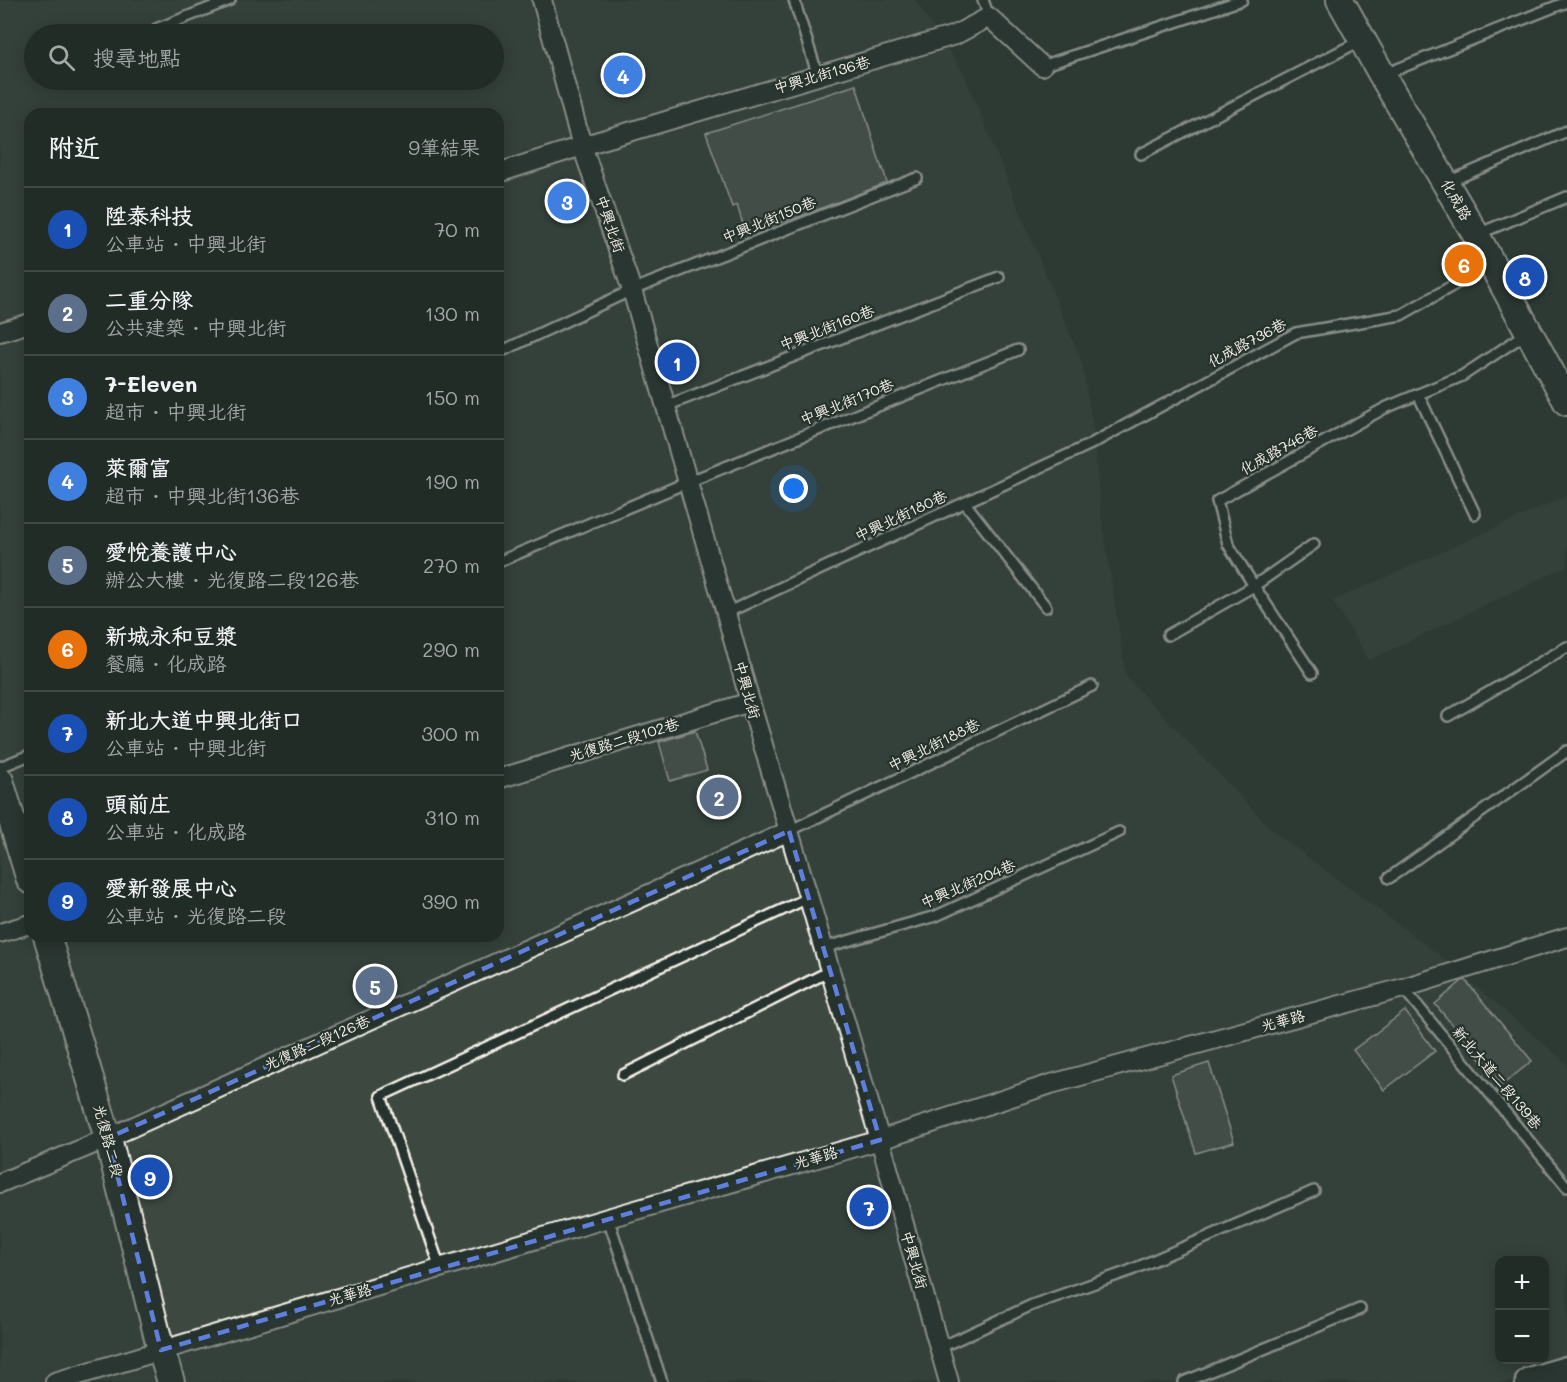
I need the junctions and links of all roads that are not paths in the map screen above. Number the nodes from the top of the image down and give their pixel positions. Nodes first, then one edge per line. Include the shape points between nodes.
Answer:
1 (230, 0) edge
2 (542, 0) edge
3 (794, 0) edge
4 (983, 0) edge
5 (1242, 0) edge
6 (1340, 0) edge
7 (1567, 2) edge
8 (989, 17) junction
9 (169, 24) edge
10 (1362, 40) junction
11 (1042, 66) joint
12 (1382, 75) junction
13 (818, 76) junction
14 (1567, 131) edge
15 (582, 146) junction
16 (1141, 154) dead end
17 (504, 170) edge
18 (917, 178) dead end
19 (1446, 183) junction
20 (1567, 197) edge
21 (1476, 235) junction
22 (1492, 264) junction
23 (999, 277) dead end
24 (632, 290) junction
25 (24, 324) edge
26 (0, 332) edge
27 (1529, 332) junction
28 (504, 350) edge
29 (1018, 350) dead end
30 (1418, 394) junction
31 (1565, 395) edge
32 (666, 406) junction
33 (1089, 445) joint
34 (688, 482) junction
35 (965, 503) junction
36 (1475, 514) dead end
37 (1314, 544) dead end
38 (504, 559) edge
39 (1254, 586) junction
40 (1046, 607) dead end
41 (726, 613) junction
42 (1168, 635) dead end
43 (1567, 647) edge
44 (1311, 673) dead end
45 (1092, 686) dead end
46 (750, 702) junction
47 (1448, 716) dead end
48 (1567, 751) edge
49 (24, 757) edge
50 (0, 767) edge
51 (504, 777) edge
52 (0, 781) edge
53 (789, 831) junction
54 (1119, 832) dead end
55 (24, 860) edge
56 (1389, 878) dead end
57 (808, 898) junction
58 (24, 926) edge
59 (0, 933) edge
60 (1567, 937) edge
61 (49, 942) edge
62 (823, 948) junction
63 (830, 972) junction
64 (1403, 988) junction
65 (623, 1076) dead end
66 (108, 1138) junction
67 (879, 1140) junction
68 (0, 1183) edge
69 (1567, 1187) edge
70 (1314, 1191) dead end
71 (608, 1218) junction
72 (440, 1268) junction
73 (1360, 1310) dead end
74 (939, 1348) junction
75 (161, 1350) junction
76 (1567, 1371) edge
77 (1567, 1380) edge
78 (55, 1382) edge
79 (171, 1382) edge
80 (662, 1382) edge
81 (949, 1382) edge
82 (1184, 1382) edge
83 (1530, 1382) edge
84 (1561, 1382) edge

1 - 9 lane
2 - 15 street, 中興北街
3 - 13 lane
4 - 8 lane
5 - 11 lane
6 - 10 street, 化成路
7 - 12 lane
8 - 11 street
8 - 13 street, 中興北街136巷 via 955,35
10 - 12 street, 化成路
10 - 16 lane
12 - 19 street, 化成路
13 - 15 street, 中興北街136巷
14 - 19 lane
15 - 17 street, 中興北街136巷
15 - 24 street, 中興北街
18 - 24 lane, 中興北街150巷
19 - 21 street, 化成路
20 - 21 lane
21 - 22 street, 化成路
22 - 27 street, 化成路
22 - 33 lane, 化成路736巷 via 1401,315 1296,333
23 - 32 lane, 中興北街160巷
24 - 28 lane, 中興北街150巷
24 - 32 street, 中興北街
25 - 26 street
27 - 30 lane, 化成路746巷 via 1462,376
27 - 31 street, 化成路
29 - 34 lane, 中興北街170巷
30 - 36 lane
30 - 39 lane, 化成路746巷 via 1385,408 1216,501 1228,543
32 - 34 street, 中興北街
33 - 35 lane, 中興北街180巷
34 - 38 lane, 中興北街170巷
34 - 41 street, 中興北街
35 - 40 lane
35 - 41 lane, 中興北街180巷
37 - 39 lane
39 - 42 lane
39 - 44 lane, 化成路746巷
41 - 46 street, 中興北街
43 - 47 lane
45 - 53 lane, 中興北街188巷
46 - 51 street, 光復路二段102巷
46 - 53 street, 中興北街
48 - 56 lane
49 - 50 lane
52 - 55 street
53 - 57 street, 中興北街
53 - 66 street, 光復路二段126巷
54 - 62 lane, 中興北街204巷 via 936,916
57 - 62 street, 中興北街
57 - 72 lane via 381,1096
58 - 59 street
60 - 64 street, 光華路
61 - 66 street, 光復路二段
62 - 63 street, 中興北街
63 - 65 lane
63 - 67 street, 中興北街
64 - 67 street, 光華路 via 1051,1084
64 - 69 lane, 新北大道二段139巷
66 - 68 street, 光復路二段126巷
66 - 75 street, 光復路二段
67 - 71 street, 光華路
67 - 74 street, 中興北街
70 - 74 lane via 1129,1270 1032,1305
71 - 72 street, 光華路
71 - 80 lane
72 - 75 street, 光華路
73 - 82 lane
74 - 81 street, 中興北街
75 - 78 street, 光華路
75 - 79 street, 光復路二段
76 - 83 main road
77 - 84 highway

